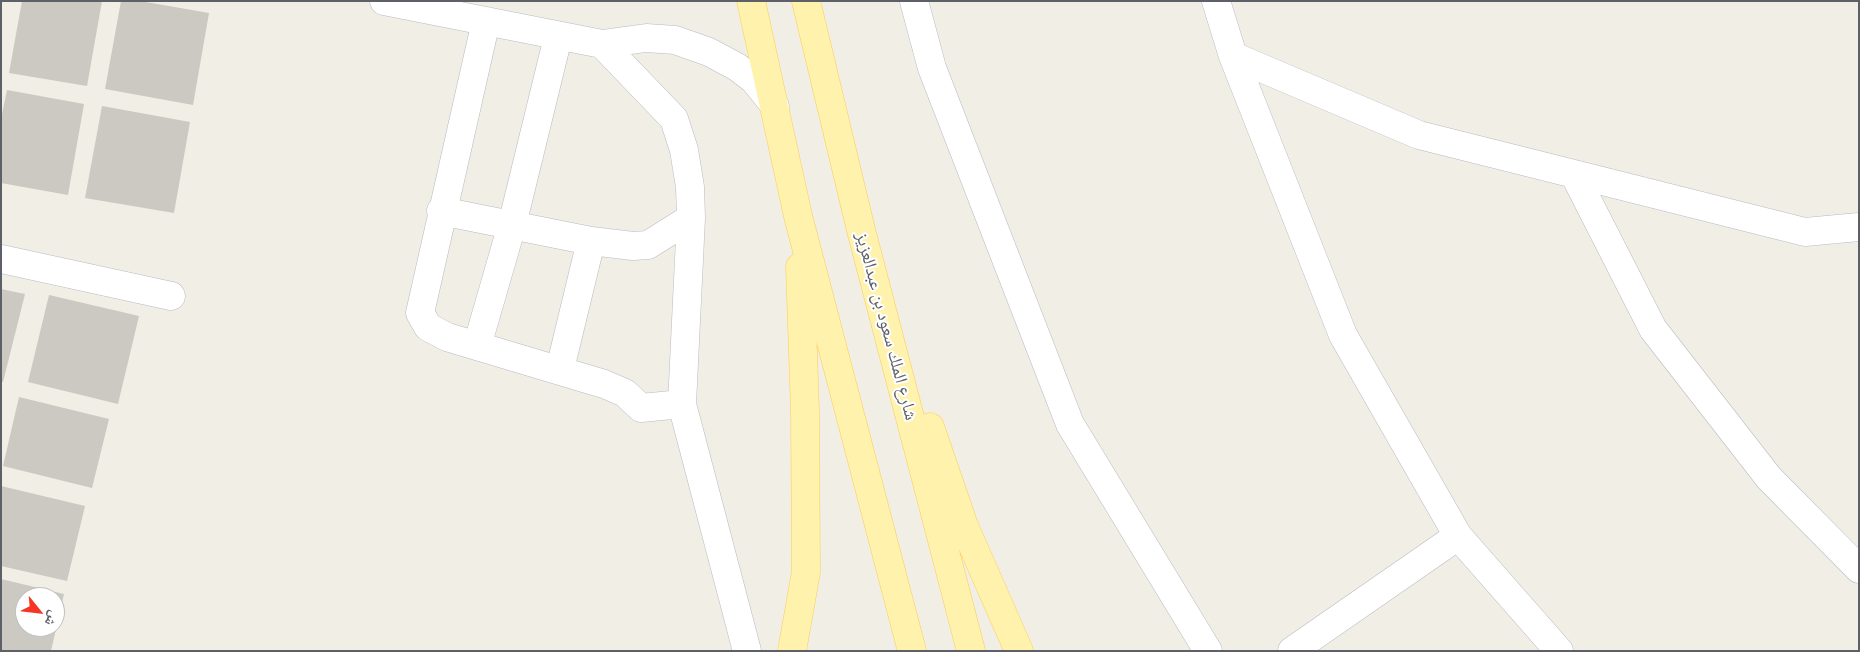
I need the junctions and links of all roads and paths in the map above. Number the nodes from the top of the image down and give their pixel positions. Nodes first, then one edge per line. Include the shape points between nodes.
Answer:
1 (384, 1) edge
2 (751, 1) edge
3 (806, 1) edge
4 (914, 1) edge
5 (1216, 1) edge
6 (486, 21) junction
7 (558, 37) junction
8 (602, 44) junction
9 (1233, 56) junction
10 (775, 106) junction
11 (1574, 174) junction
12 (441, 211) junction
13 (798, 216) junction
14 (691, 218) junction
15 (512, 226) junction
16 (1859, 227) edge
17 (862, 230) junction
18 (591, 242) junction
19 (1, 259) edge
20 (171, 296) dead end
21 (477, 346) junction
22 (560, 369) junction
23 (682, 404) junction
24 (1458, 536) junction
25 (1859, 569) edge
26 (1296, 650) edge
27 (747, 651) edge
28 (792, 651) edge
29 (912, 651) edge
30 (971, 651) edge
31 (1019, 651) edge
32 (1208, 651) edge
33 (1560, 651) edge

1 - 6 street
2 - 10 main road
3 - 17 main road, شارع الملك سعود بن عبدالعزيز
4 - 32 street via 932,68 1070,424
5 - 9 street
6 - 7 street
6 - 12 street
7 - 8 street
7 - 15 street
8 - 10 street via 646,38 675,40 709,52 754,80
8 - 14 street via 674,119 684,150
9 - 11 street via 1419,135
9 - 24 street via 1343,335
10 - 13 main road
11 - 16 street via 1805,232
11 - 25 street via 1653,329 1769,478
12 - 15 street
12 - 21 street via 420,312 428,327
13 - 28 main road via 805,410 806,572
13 - 29 main road
14 - 18 street via 648,244 633,246
14 - 23 street
15 - 18 street
15 - 21 street
17 - 30 main road, شارع الملك سعود بن عبدالعزيز
17 - 31 main road via 964,526
18 - 22 street
19 - 20 street
21 - 22 street
22 - 23 street via 625,393 641,408
23 - 27 street
24 - 26 street
24 - 33 street

